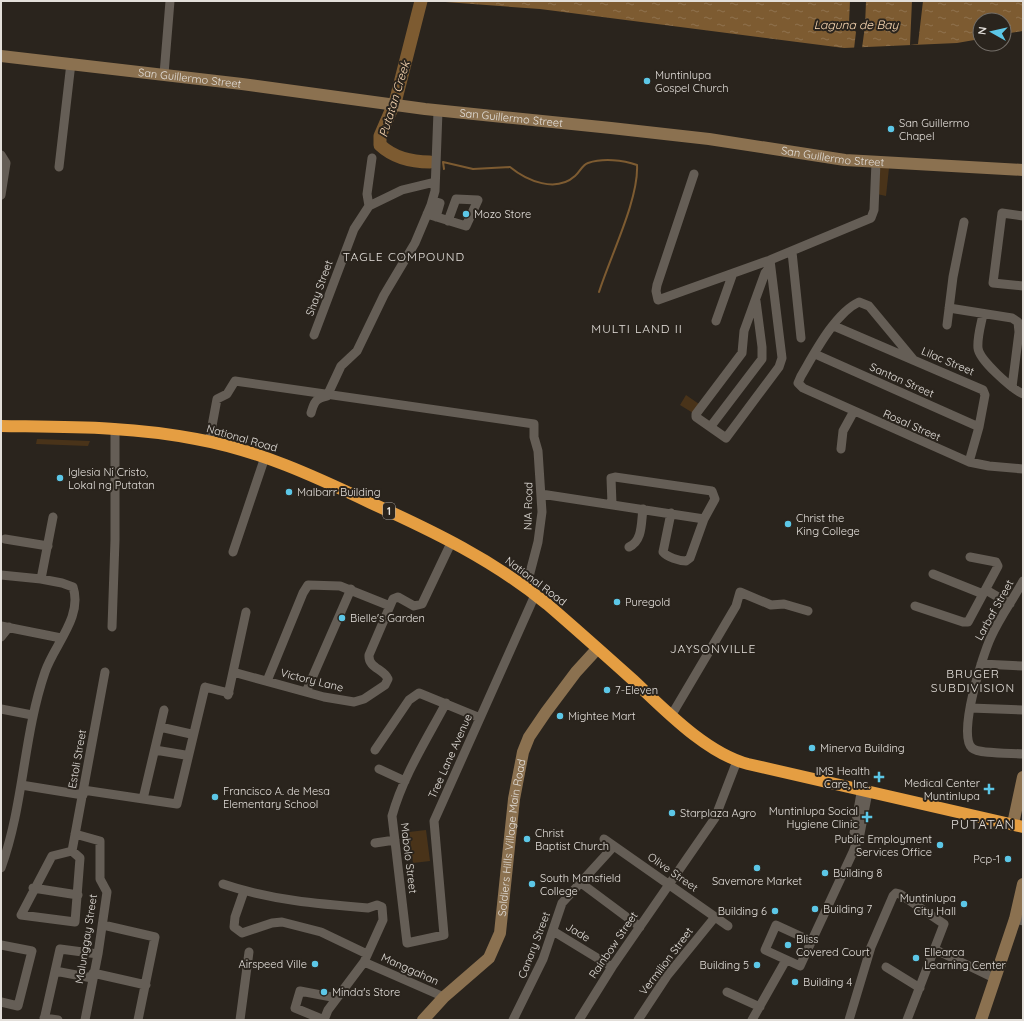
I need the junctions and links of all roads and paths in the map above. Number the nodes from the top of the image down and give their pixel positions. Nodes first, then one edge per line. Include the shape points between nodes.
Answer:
1 (170, 1) edge
2 (1, 56) edge
3 (71, 64) junction
4 (164, 74) junction
5 (438, 111) junction
6 (3, 157) edge
7 (372, 158) dead end
8 (876, 162) junction
9 (59, 167) dead end
10 (1023, 170) edge
11 (694, 174) dead end
12 (435, 182) junction
13 (1, 194) edge
14 (369, 206) junction
15 (431, 216) junction
16 (1023, 216) edge
17 (448, 221) dead end
18 (964, 222) dead end
19 (792, 252) junction
20 (770, 264) junction
21 (733, 273) junction
22 (1023, 286) edge
23 (756, 300) junction
24 (949, 308) junction
25 (983, 314) junction
26 (716, 321) dead end
27 (947, 325) dead end
28 (834, 326) junction
29 (314, 335) dead end
30 (801, 338) dead end
31 (814, 354) junction
32 (913, 359) junction
33 (1012, 387) junction
34 (1023, 394) edge
35 (327, 396) junction
36 (854, 411) junction
37 (311, 413) dead end
38 (1, 426) edge
39 (711, 426) junction
40 (115, 428) junction
41 (979, 428) junction
42 (209, 442) junction
43 (840, 449) dead end
44 (266, 457) junction
45 (969, 462) junction
46 (1023, 469) edge
47 (541, 494) junction
48 (612, 504) junction
49 (643, 509) junction
50 (672, 513) junction
51 (53, 517) dead end
52 (704, 519) junction
53 (5, 539) dead end
54 (452, 541) junction
55 (48, 546) junction
56 (629, 548) dead end
57 (233, 552) dead end
58 (970, 557) dead end
59 (932, 574) dead end
60 (1, 575) edge
61 (41, 579) junction
62 (1023, 581) edge
63 (351, 589) junction
64 (531, 592) junction
65 (984, 592) junction
66 (1010, 604) junction
67 (390, 606) junction
68 (915, 606) dead end
69 (808, 611) dead end
70 (246, 612) dead end
71 (5, 627) edge
72 (112, 627) dead end
73 (1, 637) edge
74 (61, 638) junction
75 (597, 649) junction
76 (981, 664) junction
77 (1023, 666) edge
78 (105, 672) dead end
79 (233, 672) junction
80 (267, 681) junction
81 (306, 692) junction
82 (446, 703) junction
83 (970, 708) junction
84 (1, 709) edge
85 (164, 710) dead end
86 (1023, 710) edge
87 (32, 714) junction
88 (671, 716) junction
89 (480, 718) junction
90 (160, 727) junction
91 (191, 734) dead end
92 (155, 750) junction
93 (375, 750) dead end
94 (1023, 754) edge
95 (185, 755) dead end
96 (737, 761) junction
97 (379, 769) dead end
98 (1023, 777) edge
99 (405, 782) junction
100 (21, 785) junction
101 (865, 791) junction
102 (83, 793) junction
103 (144, 799) junction
104 (1018, 826) edge
105 (75, 834) junction
106 (395, 840) junction
107 (604, 840) dead end
108 (375, 842) dead end
109 (614, 846) junction
110 (72, 851) junction
111 (1, 868) edge
112 (223, 884) dead end
113 (581, 884) junction
114 (670, 884) junction
115 (1023, 884) edge
116 (33, 888) junction
117 (244, 891) junction
118 (78, 895) junction
119 (716, 917) junction
120 (1019, 920) edge
121 (102, 925) junction
122 (728, 926) dead end
123 (640, 927) junction
124 (553, 931) junction
125 (444, 935) joint
126 (811, 941) junction
127 (1, 945) edge
128 (934, 949) junction
129 (249, 952) dead end
130 (98, 954) junction
131 (365, 958) junction
132 (786, 960) junction
133 (612, 967) junction
134 (886, 967) dead end
135 (55, 971) junction
136 (93, 975) junction
137 (994, 978) junction
138 (146, 985) junction
139 (920, 988) junction
140 (727, 992) dead end
141 (444, 997) junction
142 (337, 998) junction
143 (1, 1002) edge
144 (760, 1007) junction
145 (44, 1019) edge
146 (58, 1020) edge
147 (85, 1020) edge
148 (138, 1020) edge
149 (240, 1020) edge
150 (324, 1020) edge
151 (423, 1020) edge
152 (513, 1020) edge
153 (578, 1020) edge
154 (638, 1020) edge
155 (752, 1020) edge
156 (849, 1020) edge
157 (907, 1020) edge
158 (981, 1020) edge

1 - 4 street
2 - 3 main road, San Guillermo Street
3 - 4 main road, San Guillermo Street
3 - 9 street
4 - 5 main road, San Guillermo Street
5 - 8 main road, San Guillermo Street via 709,139 845,160
5 - 12 street
6 - 13 street via 6,168
7 - 14 street via 367,194
8 - 10 main road, San Guillermo Street
8 - 19 street via 874,210 871,218
11 - 21 street via 657,285 658,300
12 - 14 street via 402,190
12 - 15 street
14 - 29 street, Shay Street via 354,229
15 - 17 street
15 - 35 street via 384,295 357,351 341,366
16 - 22 street via 1002,213 993,283
18 - 24 street
19 - 20 street
19 - 30 street
20 - 21 street
20 - 23 street
20 - 39 street via 782,348 781,363 728,437 724,437
21 - 26 street
23 - 39 street via 762,356
23 - 39 street via 744,332 742,353 696,414
24 - 25 street
24 - 27 street
25 - 33 street via 978,347 980,355
25 - 33 street via 1012,318 1018,322
28 - 31 street
28 - 32 street, Lilac Street
28 - 32 street via 853,305 864,303
31 - 36 street, Rosal Street via 798,383 803,388
31 - 41 street, Santan Street
32 - 41 street, Lilac Street via 983,390 985,394
33 - 34 street
35 - 37 street via 316,399
35 - 42 street via 235,381 227,394 217,399
35 - 47 street, NIA Road via 534,424
36 - 43 street via 843,431
36 - 45 street, Rosal Street
38 - 40 highway, National Road / 1
40 - 42 highway, National Road / 1
40 - 72 street via 116,540
41 - 45 street, Lilac Street
42 - 44 highway, National Road / 1
44 - 54 highway, National Road / 1 via 307,473
44 - 57 street
45 - 46 street, Rosal Street
47 - 48 street
47 - 64 street, NIA Road via 541,528
48 - 49 street
48 - 52 street via 610,482 611,478 615,477 712,491 714,499
49 - 50 street
49 - 56 street via 638,540
50 - 52 street
50 - 52 street via 663,552 681,561 690,558
51 - 55 street
53 - 55 street
54 - 64 highway, National Road / 1 via 504,572
54 - 67 street via 422,604 414,606 396,597
55 - 61 street
58 - 65 street via 997,563 997,568
59 - 65 street
60 - 61 street
61 - 74 street via 73,587 76,596 71,621
62 - 66 street, Larbaf Street
63 - 67 street
63 - 80 street via 328,585 305,588
63 - 81 street
64 - 75 highway, National Road / 1
64 - 89 street, Tree Lane Avenue
65 - 66 street
65 - 68 street via 967,623
66 - 76 street, Larbaf Street via 990,638
67 - 81 street, Victory Lane via 369,655 371,664 387,676 385,685 364,699 354,702
69 - 88 street via 784,604 771,605 740,592 736,606
70 - 79 street
71 - 73 street
71 - 74 street
74 - 87 street via 45,670
75 - 88 highway, National Road / 1
75 - 141 main road, Soldiers Hills Village Main Road via 576,672 529,737 519,769 497,942 489,958
76 - 77 street
76 - 83 street, Larbaf Street
78 - 102 street, Estoli Street
79 - 80 street, Victory Lane
79 - 103 street via 228,694 205,687 178,802 174,804
80 - 81 street, Victory Lane
82 - 89 street
82 - 93 street via 423,693 412,697
82 - 99 street, Mabolo Street
83 - 86 street
83 - 94 street, Larbaf Street via 966,734 968,743 976,751
84 - 87 street
85 - 90 street
87 - 100 street
88 - 96 highway, National Road / 1 via 712,747
89 - 125 street, Tree Lane Avenue via 434,821
90 - 91 street
90 - 92 street
92 - 95 street
92 - 103 street
96 - 101 highway, National Road / 1
96 - 114 street, Rainbow Street via 716,818
97 - 99 street
98 - 104 main road
99 - 106 street, Mabolo Street via 392,816
100 - 102 street
100 - 111 street via 10,845
101 - 104 highway, National Road / 1
101 - 126 street via 860,834 850,861
102 - 103 street
102 - 105 street, Estoli Street
105 - 110 street, Estoli Street
105 - 121 street, Malunggay Street via 100,841 100,879 107,892
106 - 108 street
106 - 125 street, Mabolo Street via 407,943
107 - 109 street, Olive Street
109 - 113 street, Canary Street
109 - 114 street, Olive Street
110 - 116 street via 52,856
110 - 118 street via 80,858
112 - 117 street
113 - 123 street
113 - 124 street, Canary Street via 562,903
114 - 119 street, Olive Street
114 - 123 street, Rainbow Street
115 - 120 main road
116 - 118 street
116 - 118 street via 21,915 75,922
117 - 131 street via 235,917 234,927 238,931 242,933 282,922 321,932
117 - 131 street via 301,902 368,908 380,905 383,920
119 - 122 street, Olive Street
119 - 154 street, Vermilion Street via 667,976
120 - 137 main road
121 - 130 street, Malunggay Street
121 - 138 street via 155,937
123 - 133 street, Rainbow Street
124 - 133 street, Jade
124 - 152 street, Canary Street via 533,983
126 - 132 street via 800,966
126 - 132 street via 776,925 765,950
127 - 143 street via 32,951 18,1006
128 - 137 street
128 - 139 street
128 - 156 street via 944,924 896,893 871,947
129 - 149 street
130 - 135 street via 60,949
130 - 136 street, Malunggay Street
131 - 141 street, Manggahan
131 - 142 street, Manggahan
132 - 144 street
133 - 153 street, Rainbow Street
134 - 139 street
135 - 136 street
135 - 145 street
136 - 138 street
136 - 147 street, Malunggay Street
137 - 158 main road
138 - 148 street
139 - 157 street
140 - 144 street
141 - 151 main road, Soldiers Hills Village Main Road
142 - 150 street, Manggahan
142 - 150 street via 300,991 295,1008
144 - 155 street
145 - 146 street

